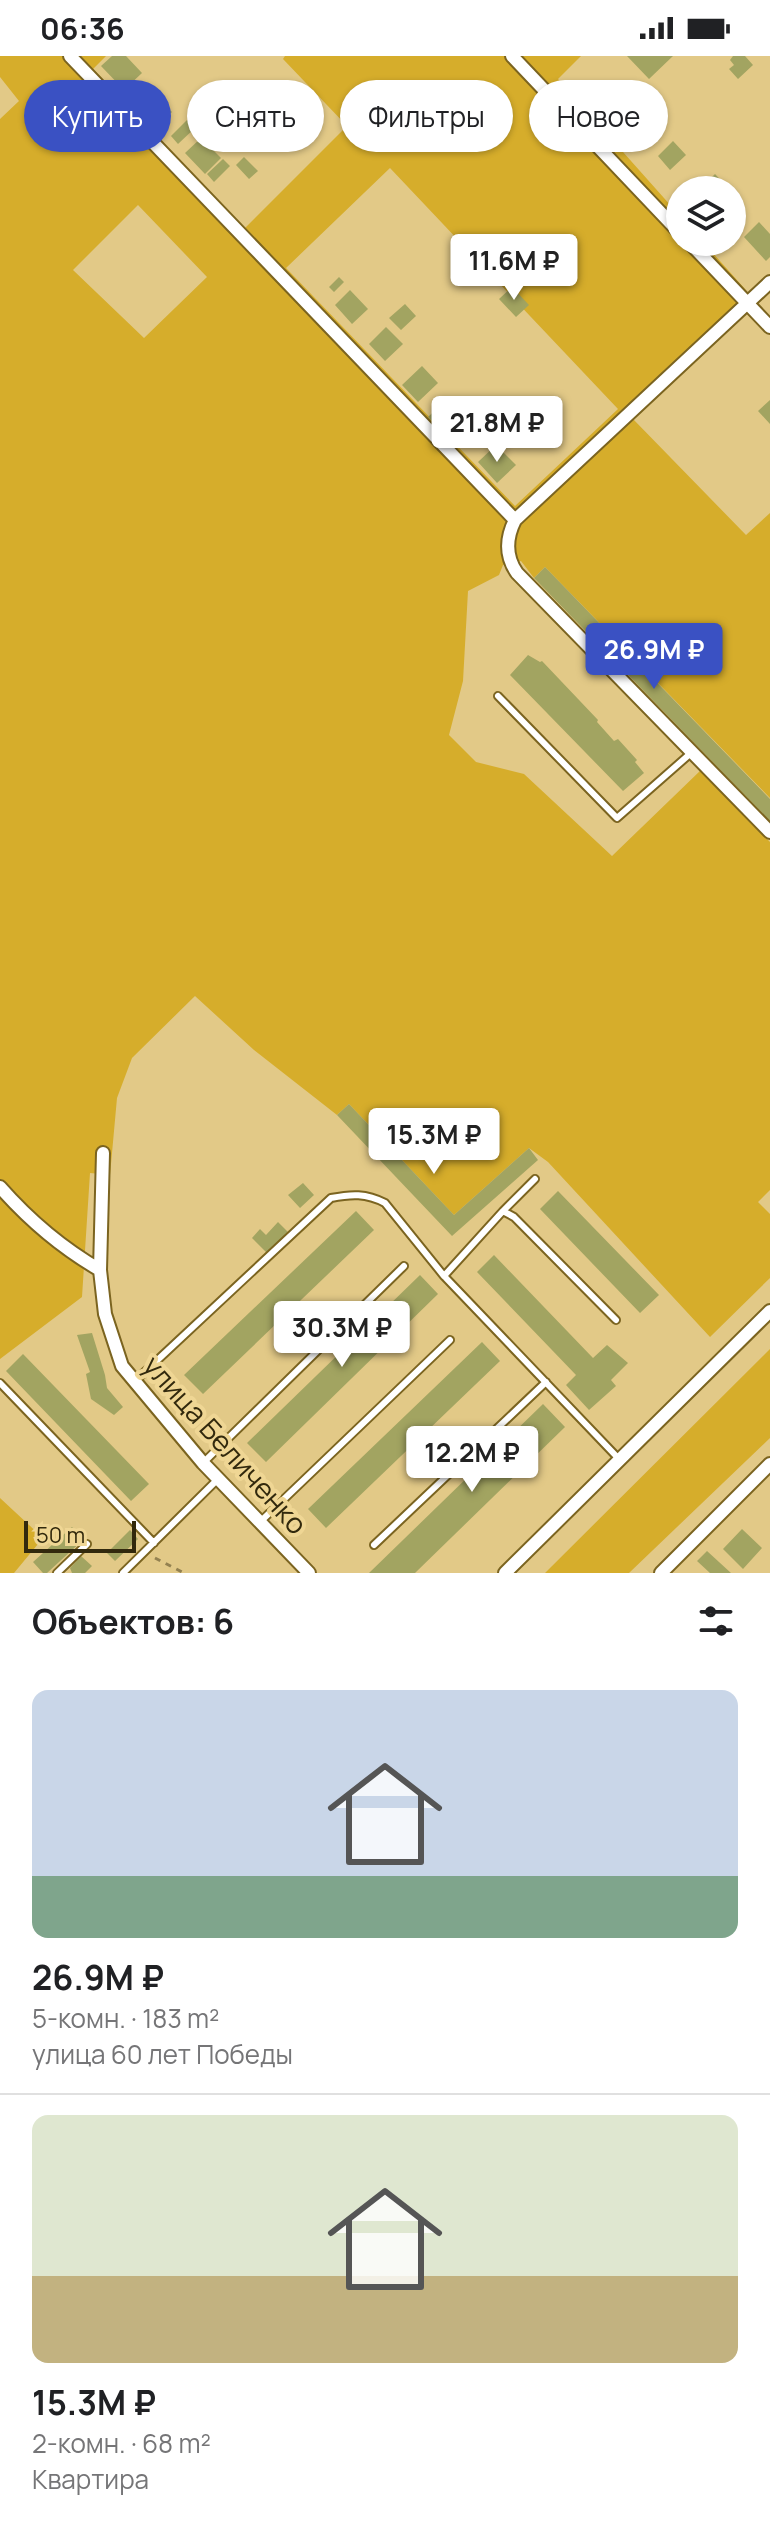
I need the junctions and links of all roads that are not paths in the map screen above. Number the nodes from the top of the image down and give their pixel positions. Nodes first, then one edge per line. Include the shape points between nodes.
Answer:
1 (70, 56) edge
2 (512, 56) edge
3 (666, 218) edge
4 (702, 256) edge
5 (770, 282) edge
6 (746, 303) junction
7 (770, 327) edge
8 (515, 520) junction
9 (498, 696) dead end
10 (692, 751) junction
11 (770, 832) edge
12 (103, 1153) dead end
13 (535, 1179) dead end
14 (0, 1187) edge
15 (503, 1211) junction
16 (404, 1266) dead end
17 (100, 1270) junction
18 (444, 1276) junction
19 (770, 1311) edge
20 (616, 1320) dead end
21 (450, 1340) dead end
22 (135, 1381) junction
23 (546, 1382) junction
24 (0, 1383) edge
25 (619, 1459) junction
26 (203, 1463) junction
27 (770, 1464) edge
28 (218, 1479) junction
29 (260, 1522) junction
30 (154, 1543) junction
31 (87, 1544) dead end
32 (374, 1545) dead end
33 (57, 1573) edge
34 (123, 1573) edge
35 (309, 1573) edge
36 (505, 1573) edge
37 (661, 1573) edge

1 - 8 street
2 - 3 street
4 - 6 street
5 - 6 street
6 - 7 street
6 - 8 street
8 - 10 street via 508,551 517,573
9 - 10 lane via 617,818
10 - 11 street
12 - 17 street, улица Беличенко
13 - 15 lane
14 - 17 street via 40,1229
15 - 18 lane
15 - 20 lane
16 - 26 lane
17 - 22 street, улица Беличенко via 114,1348
18 - 22 lane via 385,1203 353,1193 331,1198
18 - 23 lane
19 - 25 street
21 - 29 lane
22 - 26 street, улица Беличенко
23 - 25 lane
23 - 32 lane
24 - 30 lane
25 - 36 street
26 - 28 street, улица Беличенко
27 - 37 street
28 - 29 street, улица Беличенко
28 - 30 lane
29 - 35 street, улица Беличенко
30 - 34 lane
31 - 33 lane

